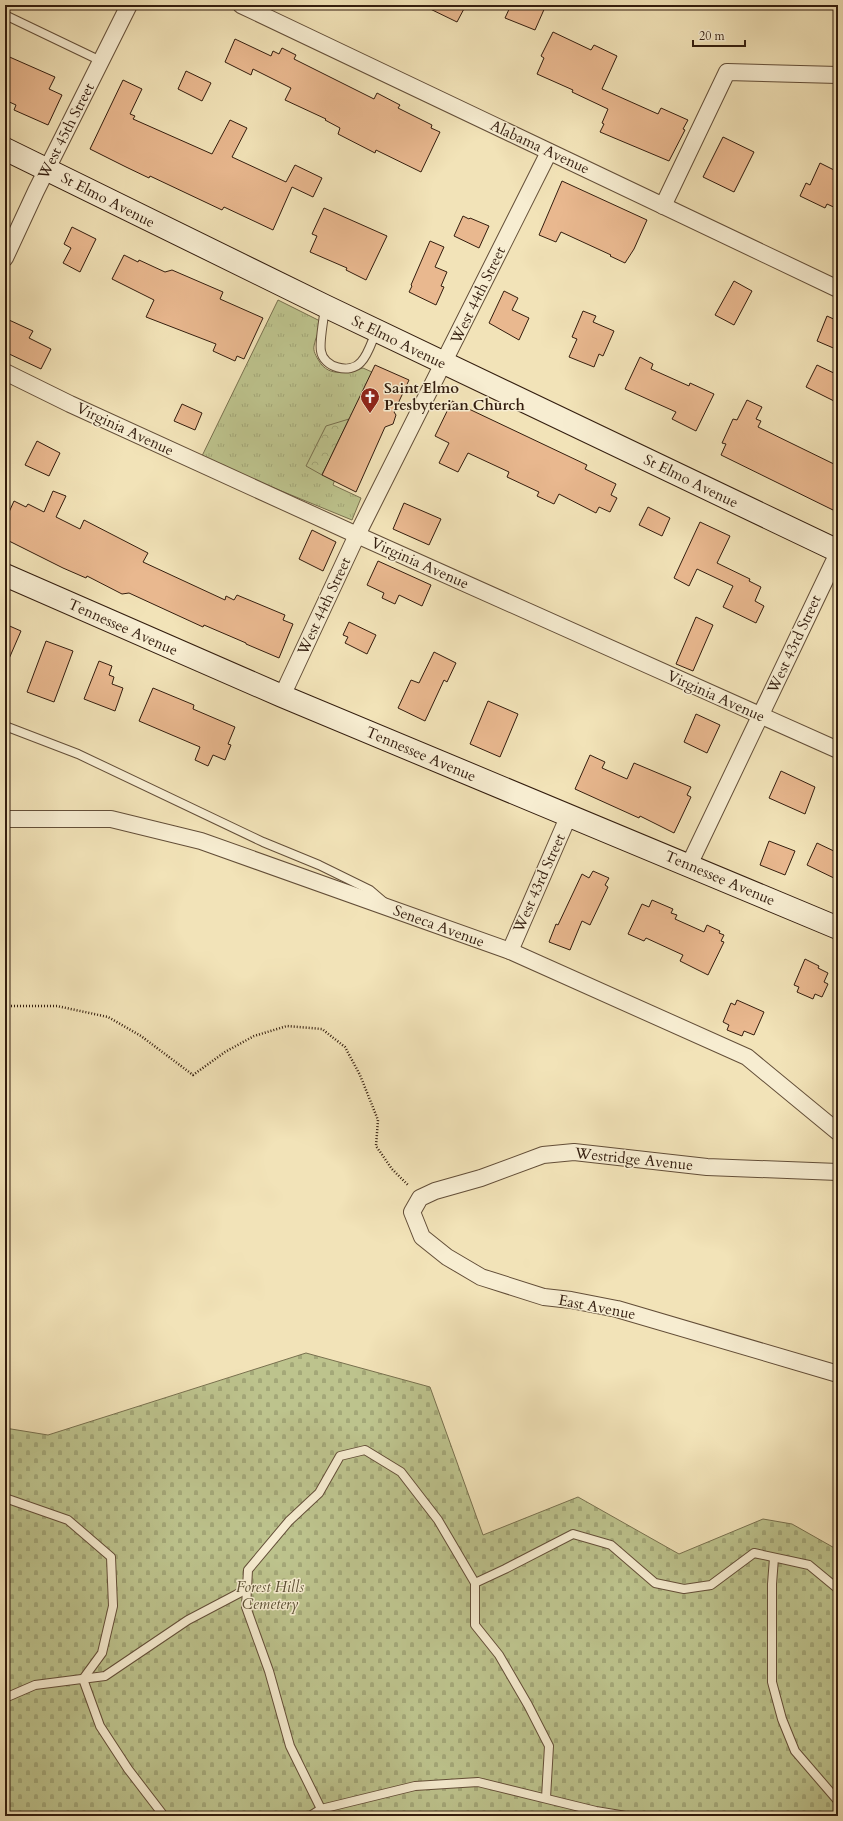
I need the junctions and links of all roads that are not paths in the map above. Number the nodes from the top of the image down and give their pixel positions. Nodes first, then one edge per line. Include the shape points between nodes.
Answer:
1 (129, 5) edge
2 (241, 5) edge
3 (5, 15) edge
4 (101, 61) junction
5 (838, 75) edge
6 (5, 149) edge
7 (549, 152) junction
8 (47, 169) junction
9 (663, 206) junction
10 (5, 258) edge
11 (838, 289) edge
12 (325, 306) junction
13 (377, 330) junction
14 (444, 364) junction
15 (5, 372) edge
16 (358, 535) junction
17 (838, 552) edge
18 (5, 575) edge
19 (282, 696) junction
20 (761, 716) junction
21 (5, 726) edge
22 (838, 750) edge
23 (569, 815) junction
24 (5, 819) edge
25 (689, 865) junction
26 (393, 910) junction
27 (838, 928) edge
28 (510, 951) junction
29 (838, 1132) edge
30 (838, 1172) edge
31 (420, 1198) joint
32 (838, 1374) edge
33 (5, 1498) edge
34 (774, 1558) junction
35 (475, 1583) junction
36 (247, 1588) junction
37 (838, 1589) edge
38 (83, 1679) junction
39 (5, 1698) edge
40 (546, 1798) junction
41 (838, 1801) edge
42 (321, 1809) junction
43 (5, 1814) edge
44 (7, 1816) edge
45 (164, 1816) edge
46 (310, 1816) edge
47 (626, 1816) edge

1 - 4 street, West 45th Street
2 - 7 street, Alabama Avenue
3 - 4 lane
4 - 8 street, West 45th Street
5 - 9 street via 727,72
6 - 8 main road, St Elmo Avenue
7 - 9 street, Alabama Avenue
7 - 14 street, West 44th Street
8 - 10 street, West 45th Street
8 - 12 main road, St Elmo Avenue
9 - 11 street, Alabama Avenue
12 - 13 main road, St Elmo Avenue
12 - 13 lane via 320,352 330,365 338,368 350,367 361,362
13 - 14 main road, St Elmo Avenue
14 - 16 street, West 44th Street
14 - 17 main road, St Elmo Avenue
15 - 16 street, Virginia Avenue
16 - 19 street, West 44th Street
16 - 20 street, Virginia Avenue
17 - 20 street, West 43rd Street
18 - 19 main road, Tennessee Avenue
19 - 23 main road, Tennessee Avenue
20 - 22 street, Virginia Avenue
20 - 25 street, West 43rd Street
21 - 26 lane via 78,754 263,842 319,865 370,890
23 - 25 main road, Tennessee Avenue
23 - 28 street, West 43rd Street
24 - 26 street, Seneca Avenue via 111,819 201,841
25 - 27 main road, Tennessee Avenue
26 - 28 street, Seneca Avenue
28 - 29 street, Seneca Avenue via 746,1057
30 - 31 street, Westridge Avenue via 707,1167 574,1152 543,1155
31 - 32 street, East Avenue via 412,1212 422,1237 447,1257 481,1277 544,1297 618,1309
33 - 38 lane via 68,1520 111,1557 113,1606 102,1653
34 - 35 lane via 754,1553 711,1586 684,1589 655,1583 611,1545 573,1534
34 - 37 lane via 809,1565
34 - 41 lane via 772,1682 782,1719 795,1751
35 - 36 lane via 438,1520 401,1472 364,1450 340,1456 318,1493 289,1521 248,1570
35 - 40 lane via 475,1625 499,1655 549,1746
36 - 38 lane via 188,1620 104,1676
36 - 42 lane via 246,1607 269,1671 290,1746
38 - 39 lane via 36,1685
38 - 45 lane via 100,1726 128,1769
40 - 42 lane via 478,1782 415,1786
40 - 47 lane
42 - 46 lane
43 - 44 lane

